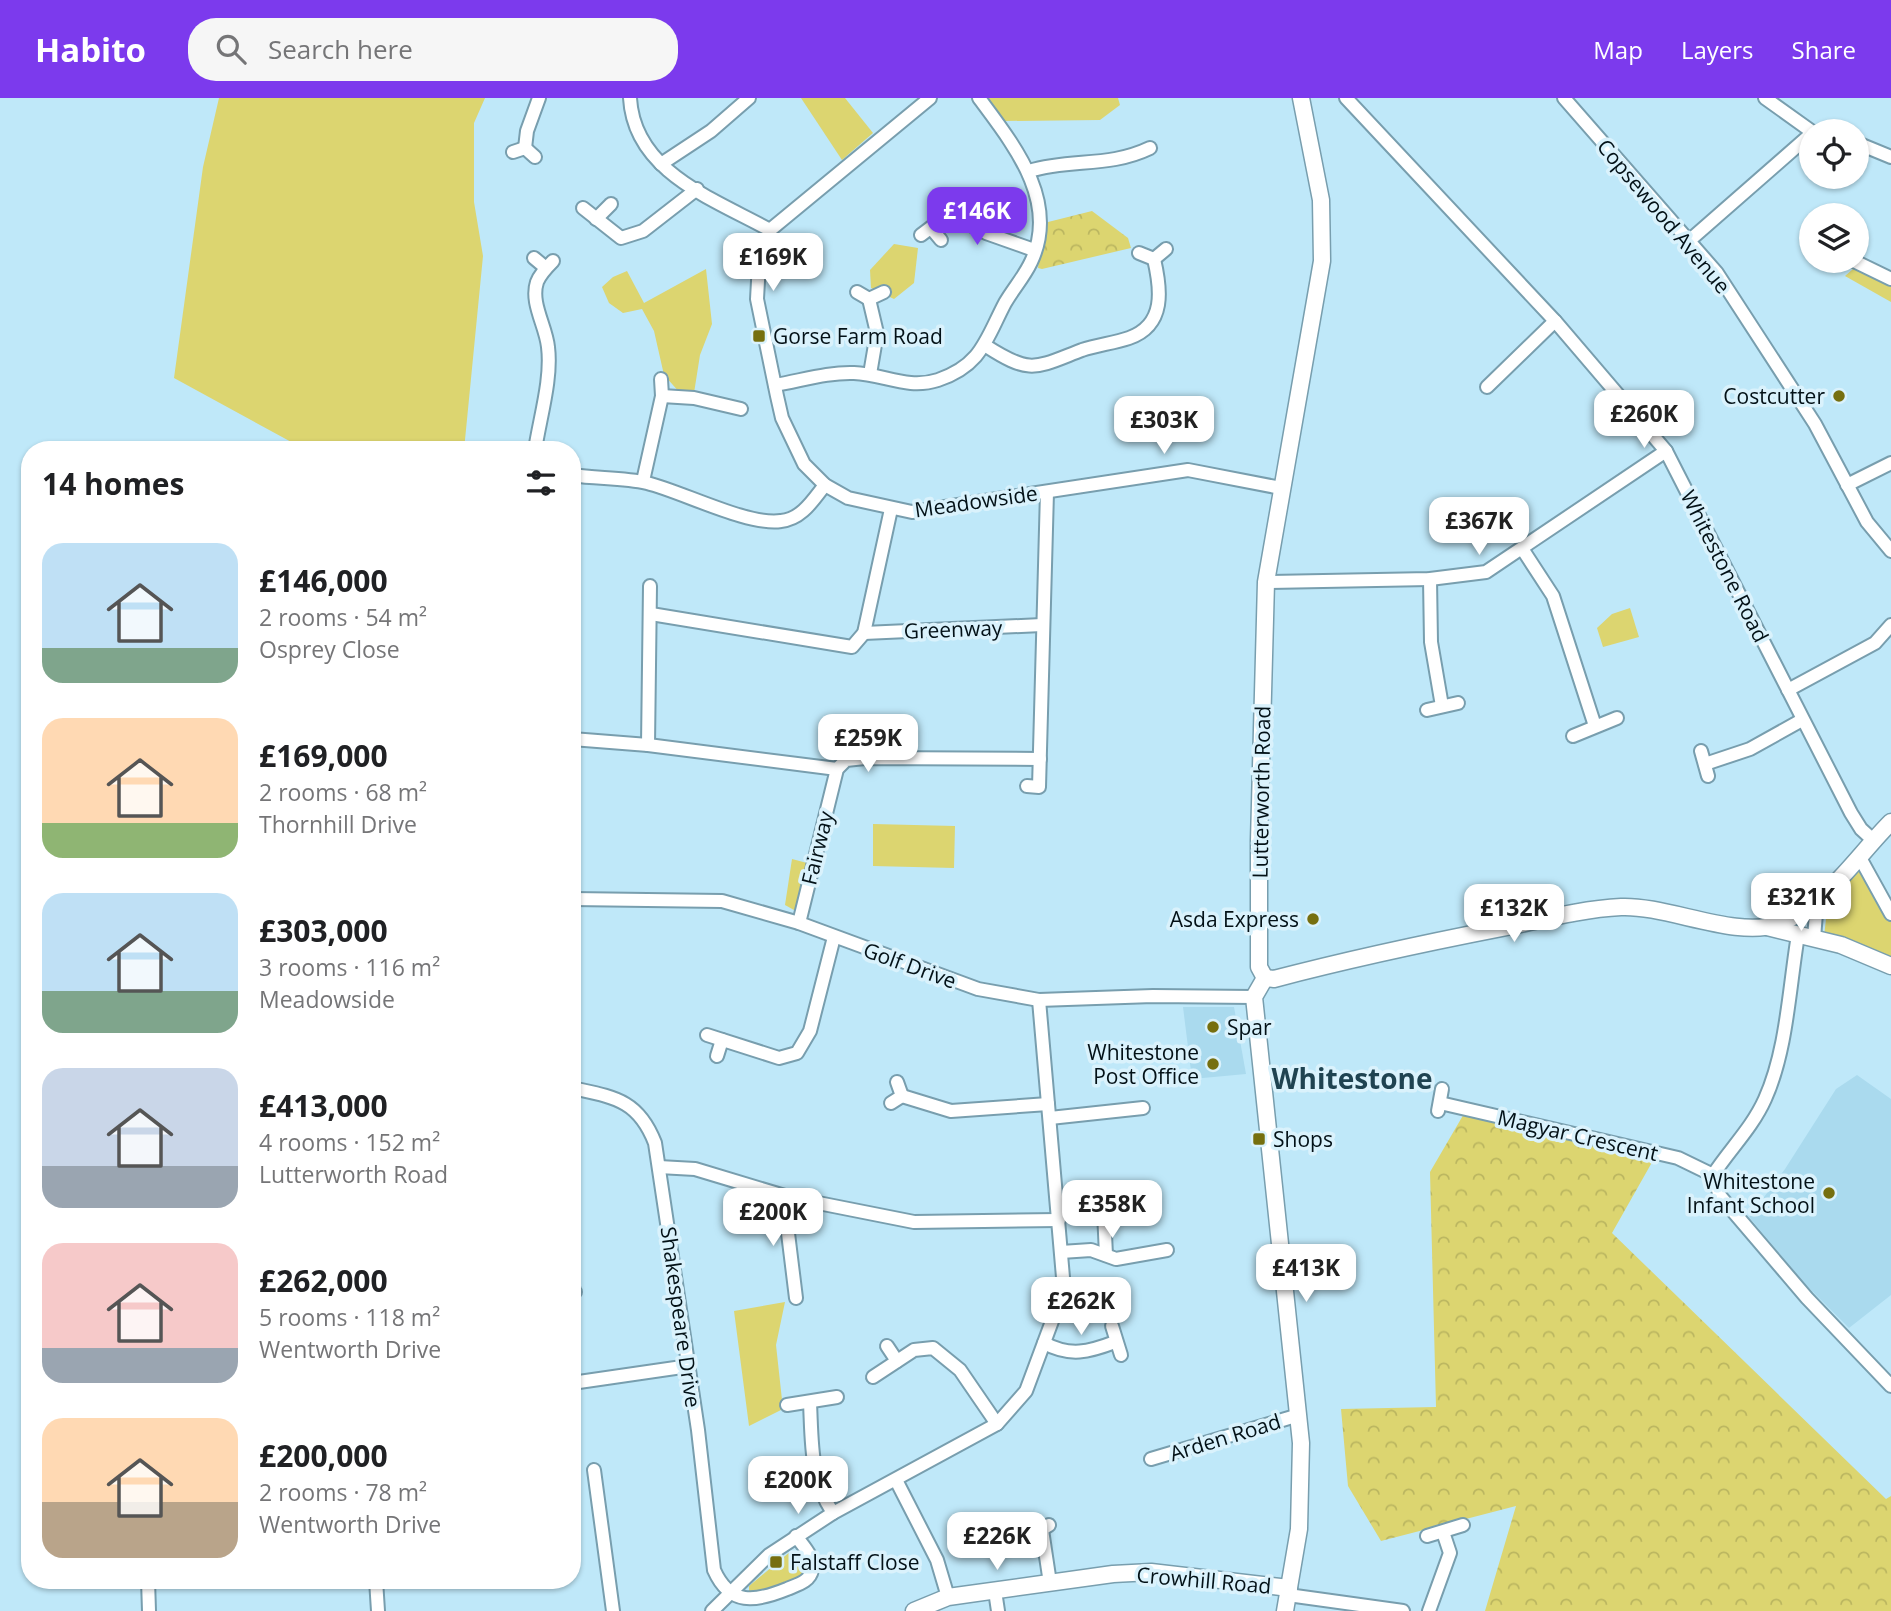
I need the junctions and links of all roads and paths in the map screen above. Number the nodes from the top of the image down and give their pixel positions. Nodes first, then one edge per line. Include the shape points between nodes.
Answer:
1 (539, 98) edge
2 (630, 98) edge
3 (749, 98) edge
4 (930, 98) edge
5 (979, 98) edge
6 (1301, 98) edge
7 (1346, 98) edge
8 (1564, 98) edge
9 (1765, 98) edge
10 (1799, 124) edge
11 (1799, 144) edge
12 (1141, 148) dead end
13 (1869, 148) edge
14 (525, 152) dead end
15 (1891, 156) edge
16 (661, 164) junction
17 (1029, 171) junction
18 (697, 189) junction
19 (611, 204) dead end
20 (583, 208) dead end
21 (596, 219) junction
22 (771, 230) junction
23 (941, 240) dead end
24 (1690, 240) junction
25 (1166, 249) dead end
26 (1034, 250) junction
27 (1139, 253) dead end
28 (534, 258) dead end
29 (1154, 259) junction
30 (1869, 268) edge
31 (1891, 279) edge
32 (884, 292) dead end
33 (1555, 321) junction
34 (986, 346) junction
35 (870, 374) junction
36 (661, 379) dead end
37 (775, 385) junction
38 (1487, 387) dead end
39 (662, 396) junction
40 (734, 403) dead end
41 (536, 441) edge
42 (1666, 451) junction
43 (1891, 463) edge
44 (581, 476) edge
45 (642, 481) junction
46 (825, 485) junction
47 (1847, 485) junction
48 (1281, 488) junction
49 (1047, 492) junction
50 (891, 509) junction
51 (1523, 550) junction
52 (1891, 551) edge
53 (1430, 579) junction
54 (1266, 582) junction
55 (650, 586) dead end
56 (651, 614) junction
57 (1042, 625) junction
58 (1891, 625) edge
59 (864, 633) junction
60 (1788, 690) junction
61 (1458, 703) dead end
62 (1441, 706) junction
63 (1427, 710) dead end
64 (1617, 718) dead end
65 (1802, 720) junction
66 (1595, 726) junction
67 (1573, 736) dead end
68 (581, 740) edge
69 (648, 745) junction
70 (1040, 759) junction
71 (1705, 764) dead end
72 (837, 769) junction
73 (1027, 786) dead end
74 (1891, 822) edge
75 (1873, 840) junction
76 (1859, 856) junction
77 (581, 899) edge
78 (1817, 901) junction
79 (1891, 914) edge
80 (799, 923) junction
81 (1767, 927) junction
82 (834, 937) junction
83 (1806, 937) junction
84 (1891, 966) edge
85 (1265, 978) junction
86 (1254, 997) junction
87 (1039, 1000) junction
88 (707, 1035) dead end
89 (722, 1040) junction
90 (717, 1056) dead end
91 (897, 1082) dead end
92 (1442, 1089) dead end
93 (581, 1090) edge
94 (1048, 1104) junction
95 (1143, 1108) dead end
96 (1050, 1118) junction
97 (659, 1167) junction
98 (1713, 1175) junction
99 (788, 1197) junction
100 (1104, 1212) dead end
101 (1059, 1220) junction
102 (1167, 1250) dead end
103 (1060, 1252) junction
104 (1106, 1255) junction
105 (796, 1298) dead end
106 (1112, 1326) dead end
107 (1115, 1342) junction
108 (1044, 1343) junction
109 (887, 1346) dead end
110 (1121, 1355) dead end
111 (897, 1361) junction
112 (689, 1366) junction
113 (873, 1377) dead end
114 (581, 1382) edge
115 (1891, 1386) edge
116 (837, 1397) dead end
117 (810, 1403) junction
118 (787, 1405) dead end
119 (1299, 1415) junction
120 (997, 1424) junction
121 (1150, 1459) dead end
122 (594, 1470) dead end
123 (896, 1480) junction
124 (833, 1514) junction
125 (1463, 1525) dead end
126 (1443, 1532) junction
127 (796, 1536) junction
128 (1427, 1536) dead end
129 (1027, 1538) dead end
130 (1050, 1583) junction
131 (148, 1589) edge
132 (377, 1589) edge
133 (995, 1591) junction
134 (730, 1592) junction
135 (948, 1597) junction
136 (1287, 1598) edge
137 (149, 1611) edge
138 (378, 1611) edge
139 (613, 1611) edge
140 (712, 1611) edge
141 (914, 1611) edge
142 (998, 1611) edge
143 (1403, 1611) edge
144 (1429, 1611) edge

1 - 14 street
2 - 16 street via 635,131
3 - 16 street via 711,131
4 - 22 street
5 - 17 street
6 - 48 main road, Lutterworth Road via 1321,200 1322,261
7 - 33 street, Whitestone Road
8 - 24 street, Copsewood Avenue
9 - 10 street
11 - 24 street
12 - 17 street via 1116,162 1053,164
13 - 15 street
16 - 18 street
17 - 26 street via 1040,216
18 - 21 street via 635,236 621,239
18 - 22 street
19 - 21 street
20 - 21 street
22 - 37 street via 756,285
23 - 26 street via 926,232 941,219 960,217 986,233
24 - 47 street, Copsewood Avenue via 1785,377
25 - 29 street
26 - 34 street
27 - 29 street
28 - 41 street via 550,264 536,288 548,346
29 - 34 street via 1161,298 1149,323 1131,338 1042,366 1021,365
30 - 31 street
32 - 35 street via 863,295 877,333
33 - 38 street
33 - 42 street, Whitestone Road
34 - 35 street via 964,366 929,382 895,383
35 - 37 street via 844,373
36 - 39 street
37 - 46 street via 782,418 804,464
39 - 40 street
39 - 45 street
42 - 51 street
42 - 60 street, Whitestone Road
43 - 47 street
44 - 45 street
45 - 46 street via 753,519 780,522 799,514
46 - 50 street via 848,498
47 - 52 street, Copsewood Avenue via 1867,522
48 - 49 street, Meadowside via 1188,470
48 - 54 main road, Lutterworth Road
49 - 50 street, Meadowside via 912,512
49 - 57 street
50 - 59 street, Meadowside
51 - 53 street via 1486,572
51 - 66 street via 1553,596
53 - 54 street
53 - 62 street via 1431,642
54 - 85 main road, Lutterworth Road via 1259,841 1259,967
55 - 56 street
56 - 59 street via 846,648 858,643
56 - 69 street
57 - 59 street, Greenway
57 - 70 street
58 - 60 street via 1875,643
60 - 65 street, Whitestone Road
61 - 62 street
62 - 63 street
64 - 66 street
65 - 71 street via 1750,749
65 - 75 street, Whitestone Road via 1861,829
66 - 67 street
68 - 69 street
69 - 72 street
70 - 72 street via 852,758
70 - 73 street via 1039,787
72 - 80 street, Fairway
74 - 75 main road
75 - 76 main road
76 - 78 main road
76 - 79 street
77 - 80 street, Golf Drive via 722,901
78 - 81 main road
78 - 83 street
80 - 82 street, Golf Drive
81 - 83 main road
81 - 85 main road via 1642,908 1606,908
82 - 87 street, Golf Drive via 978,989
82 - 89 street via 810,1031 797,1053 779,1058
83 - 84 main road via 1862,952
83 - 98 street via 1765,1099 1748,1131
85 - 86 main road
86 - 87 street, Golf Drive
86 - 119 main road
87 - 94 street
88 - 89 street
89 - 90 street
91 - 94 street via 897,1100 951,1111
92 - 98 street, Magyar Crescent via 1439,1107 1678,1158
93 - 97 street, Shakespeare Drive via 616,1097 636,1110 648,1126
94 - 96 street
95 - 96 street
96 - 101 street
97 - 99 street via 695,1169
97 - 112 street, Shakespeare Drive
98 - 115 street via 1720,1196 1807,1298
99 - 101 street via 914,1222
99 - 105 street
100 - 104 street
101 - 103 street
102 - 104 street via 1116,1259
103 - 104 street via 1091,1250
103 - 108 street via 1064,1289
106 - 107 street
107 - 108 street via 1087,1353 1058,1351
107 - 110 street
108 - 120 street via 1026,1391
109 - 111 street
111 - 113 street
111 - 120 street via 927,1346 941,1351 960,1370
112 - 114 street
112 - 134 street, Shakespeare Drive via 714,1570 722,1587
116 - 117 street
117 - 118 street
117 - 124 street via 813,1470
119 - 121 street, Arden Road
119 - 136 main road via 1299,1528
120 - 123 street
122 - 139 street
123 - 124 street
123 - 135 street via 937,1560
124 - 127 street
125 - 126 street
126 - 128 street
126 - 144 street via 1450,1553
127 - 134 street
127 - 134 street via 812,1561 811,1574 802,1583 759,1600
129 - 130 street via 1046,1527
130 - 133 main road, Crowhill Road
130 - 136 main road, Crowhill Road via 1152,1572
131 - 137 street
132 - 138 street
133 - 135 main road, Crowhill Road
133 - 142 street
134 - 140 street
135 - 141 main road, Crowhill Road
136 - 143 street

